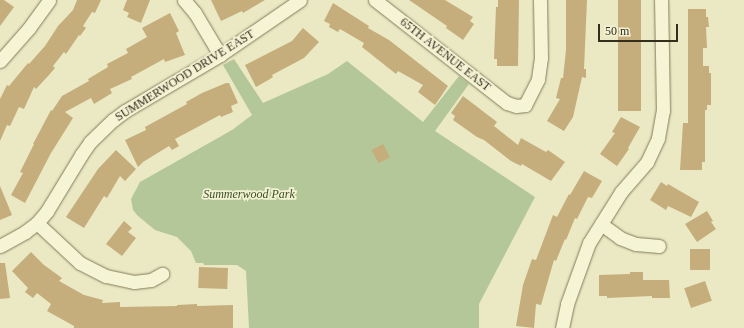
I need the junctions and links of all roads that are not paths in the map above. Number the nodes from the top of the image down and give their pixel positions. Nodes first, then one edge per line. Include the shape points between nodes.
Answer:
1 (49, 0) edge
2 (184, 0) edge
3 (300, 0) edge
4 (375, 0) edge
5 (540, 0) edge
6 (661, 0) edge
7 (220, 55) junction
8 (0, 61) edge
9 (37, 223) junction
10 (601, 224) junction
11 (0, 246) edge
12 (659, 246) dead end
13 (162, 274) dead end
14 (562, 328) edge

1 - 8 street
2 - 7 street via 195,13
3 - 7 street, SUMMERWOOD DRIVE EAST
4 - 5 street, 65TH AVENUE EAST via 506,103 516,106 525,105 538,79 541,58
6 - 10 street via 663,110 658,138 647,162 621,192
7 - 9 street, SUMMERWOOD DRIVE EAST via 125,111 103,129 81,154 57,196
9 - 11 street, SUMMERWOOD DRIVE EAST
9 - 13 street via 80,263 106,276 134,282 151,280
10 - 12 street via 620,238 636,244
10 - 14 street via 589,243 576,275

